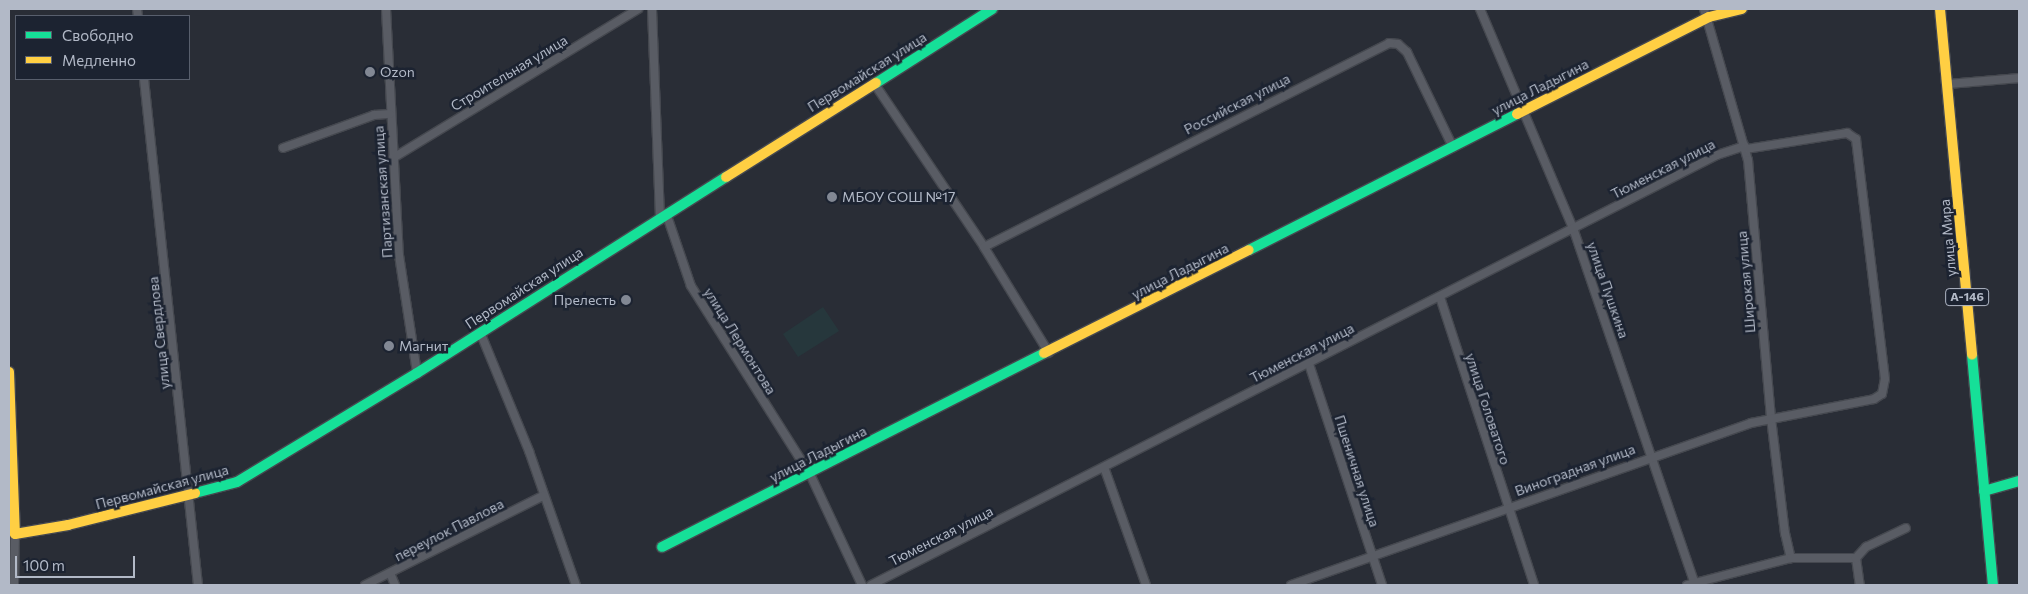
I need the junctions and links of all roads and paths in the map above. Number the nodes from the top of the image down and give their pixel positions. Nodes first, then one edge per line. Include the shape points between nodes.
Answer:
1 (386, 9) edge
2 (638, 9) edge
3 (652, 9) edge
4 (992, 9) edge
5 (1480, 9) edge
6 (1742, 9) edge
7 (1940, 9) edge
8 (1706, 13) edge
9 (2019, 78) edge
10 (144, 80) edge
11 (874, 83) junction
12 (1949, 84) junction
13 (1523, 110) junction
14 (390, 114) junction
15 (1745, 147) junction
16 (283, 148) dead end
17 (1453, 148) junction
18 (393, 158) junction
19 (663, 215) junction
20 (1573, 228) junction
21 (984, 247) junction
22 (1440, 297) junction
23 (480, 332) junction
24 (1049, 353) junction
25 (1309, 364) junction
26 (9, 372) edge
27 (417, 373) junction
28 (1874, 399) joint
29 (1771, 418) junction
30 (1652, 456) junction
31 (1104, 467) junction
32 (810, 474) junction
33 (2019, 482) edge
34 (1984, 491) junction
35 (189, 496) junction
36 (544, 496) junction
37 (1506, 508) junction
38 (1906, 528) dead end
39 (15, 534) junction
40 (662, 547) dead end
41 (1372, 556) junction
42 (1791, 558) junction
43 (1856, 558) junction
44 (390, 573) junction
45 (1692, 584) edge
46 (14, 585) edge
47 (198, 585) edge
48 (365, 585) edge
49 (394, 585) edge
50 (576, 585) edge
51 (862, 585) edge
52 (871, 585) edge
53 (1146, 585) edge
54 (1290, 585) edge
55 (1382, 585) edge
56 (1534, 585) edge
57 (1860, 585) edge
58 (1992, 585) edge

1 - 14 street, Партизанская улица
2 - 18 street, Строительная улица
3 - 19 street, улица Лермонтова
4 - 11 main road, Первомайская улица
5 - 13 street, улица Пушкина
6 - 8 main road, улица Ладыгина
7 - 12 main road, улица Мира / А-146
8 - 13 main road, улица Ладыгина
8 - 15 street, Широкая улица
9 - 12 street
10 - 35 street, улица Свердлова
11 - 19 main road, Первомайская улица
11 - 21 street
12 - 34 main road, улица Мира / А-146
13 - 17 main road, улица Ладыгина
13 - 20 street, улица Пушкина
14 - 16 street via 374,115
14 - 18 street, Партизанская улица
15 - 20 street, Тюменская улица via 1717,156
15 - 28 street, Тюменская улица via 1844,133 1852,135 1857,143 1885,379 1885,390
15 - 29 street, Широкая улица
17 - 21 street, Российская улица via 1407,52 1398,44 1389,43
17 - 24 main road, улица Ладыгина
18 - 27 street, Партизанская улица via 399,255
19 - 23 main road, Первомайская улица
19 - 32 street, улица Лермонтова via 692,286
20 - 22 street, Тюменская улица
20 - 30 street, улица Пушкина
21 - 24 street
22 - 25 street, Тюменская улица
22 - 37 street, улица Головатого
23 - 27 main road, Первомайская улица
23 - 36 street
24 - 32 main road, улица Ладыгина
25 - 31 street, Тюменская улица
25 - 41 street, Пшеничная улица
26 - 39 main road
27 - 35 main road, Первомайская улица via 265,468 237,482
28 - 29 street, Виноградная улица
29 - 30 street, Виноградная улица
29 - 42 street, Широкая улица
30 - 37 street, Виноградная улица
30 - 45 street, улица Пушкина
31 - 52 street, Тюменская улица
31 - 53 street
32 - 40 main road, улица Ладыгина
32 - 51 street, улица Лермонтова
33 - 34 main road
34 - 58 main road, улица Мира / А-146
35 - 39 main road, Первомайская улица via 68,526
35 - 47 street, улица Свердлова
36 - 44 street, переулок Павлова
36 - 50 street
37 - 41 street, Виноградная улица
37 - 56 street, улица Головатого
38 - 43 street via 1866,546
39 - 46 street
41 - 54 street, Виноградная улица
41 - 55 street, Пшеничная улица
42 - 43 street
42 - 45 street
43 - 57 street
44 - 48 street, переулок Павлова
44 - 49 street

